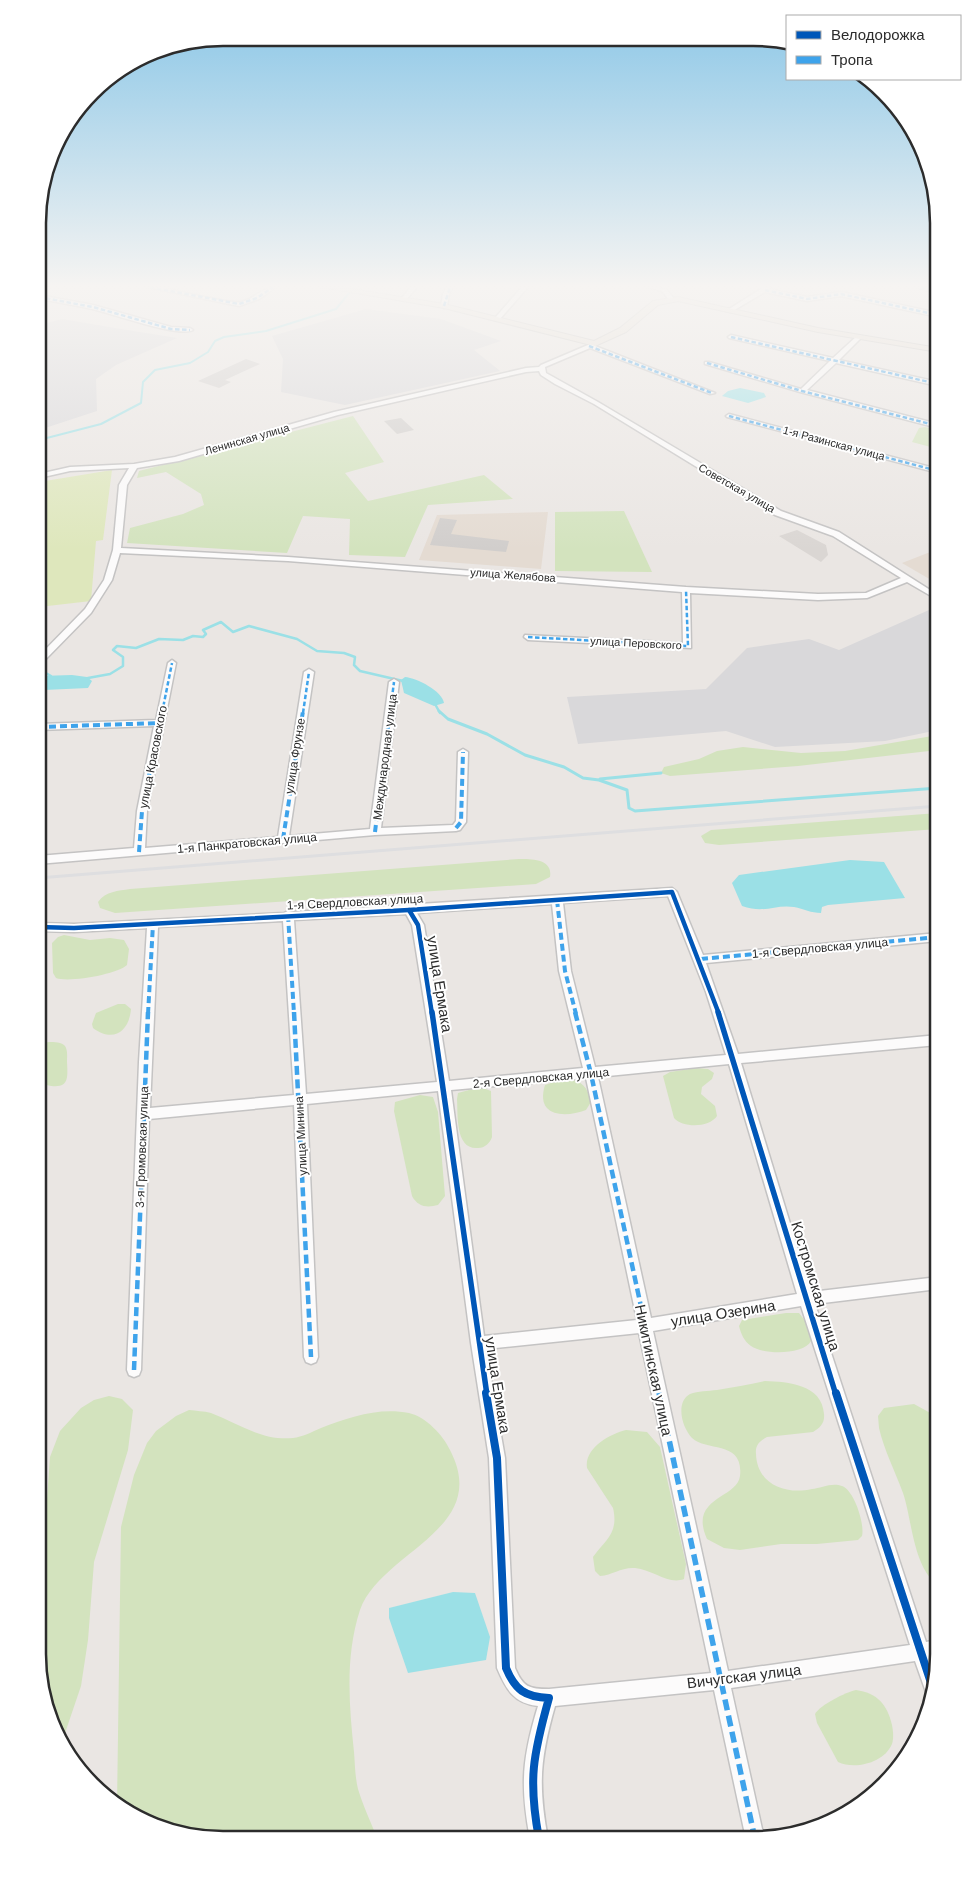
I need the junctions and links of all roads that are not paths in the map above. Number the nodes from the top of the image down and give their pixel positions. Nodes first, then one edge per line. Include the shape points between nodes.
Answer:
1 (506, 375) edge
2 (544, 375) edge
3 (666, 375) edge
4 (746, 375) edge
5 (820, 375) edge
6 (898, 375) edge
7 (930, 382) edge
8 (802, 391) junction
9 (712, 393) dead end
10 (730, 416) dead end
11 (930, 424) edge
12 (134, 466) junction
13 (930, 468) edge
14 (46, 474) edge
15 (117, 550) junction
16 (906, 580) junction
17 (686, 590) junction
18 (930, 594) edge
19 (528, 637) dead end
20 (46, 653) edge
21 (172, 663) dead end
22 (309, 672) dead end
23 (394, 682) dead end
24 (160, 723) junction
25 (46, 727) edge
26 (463, 752) dead end
27 (375, 832) junction
28 (282, 839) junction
29 (138, 852) junction
30 (46, 859) edge
31 (672, 892) joint
32 (557, 900) junction
33 (409, 910) junction
34 (288, 915) junction
35 (153, 924) junction
36 (46, 927) edge
37 (930, 938) edge
38 (701, 959) junction
39 (930, 1041) edge
40 (734, 1058) junction
41 (591, 1074) junction
42 (444, 1086) junction
43 (300, 1098) junction
44 (143, 1114) junction
45 (930, 1285) edge
46 (806, 1299) junction
47 (645, 1326) junction
48 (478, 1344) junction
49 (311, 1357) dead end
50 (134, 1370) dead end
51 (930, 1650) edge
52 (721, 1680) junction
53 (549, 1698) junction
54 (538, 1831) edge
55 (753, 1831) edge

1 - 12 street, Ленинская улица via 336,414 176,459
2 - 16 street, Советская улица via 778,513 836,534
3 - 9 street
4 - 8 street
5 - 8 street
6 - 7 street
8 - 11 street
10 - 13 street, 1-я Разинская улица
12 - 14 street, Ленинская улица via 70,469
12 - 15 street via 123,485
15 - 17 street, улица Желябова via 347,563
15 - 20 street via 108,580 88,611
16 - 17 street, улица Желябова via 855,597
16 - 18 street, Советская улица
17 - 19 street, улица Перовского via 688,646
21 - 24 street, улица Красовского
22 - 28 street, улица Фрунзе
23 - 27 street, Международная улица
24 - 25 street
24 - 29 street, улица Красовского via 142,811
26 - 27 street, 1-я Панкратовская улица via 461,822 456,828
27 - 28 street, 1-я Панкратовская улица
28 - 29 street, 1-я Панкратовская улица
29 - 30 street, 1-я Панкратовская улица
31 - 32 street, 1-я Свердловская улица
31 - 38 street, Костромская улица
32 - 33 street, 1-я Свердловская улица
32 - 41 street, Никитинская улица via 565,972
33 - 34 street, 1-я Свердловская улица
33 - 42 street, улица Ермака via 418,925
34 - 35 street, 1-я Свердловская улица
34 - 43 street, улица Минина
35 - 36 street, 1-я Свердловская улица
35 - 44 street, 3-я Громовская улица
37 - 38 street, 1-я Свердловская улица
38 - 40 street, Костромская улица
39 - 40 street, 2-я Свердловская улица
40 - 41 street, 2-я Свердловская улица
40 - 46 street, Костромская улица
41 - 42 street, 2-я Свердловская улица
41 - 47 street, Никитинская улица
42 - 43 street, 2-я Свердловская улица
42 - 48 street, улица Ермака
43 - 44 street, 2-я Свердловская улица
43 - 49 street, улица Минина
44 - 50 street, 3-я Громовская улица
45 - 46 street, улица Озерина
46 - 47 street, улица Озерина
46 - 51 street, Костромская улица
47 - 48 street, улица Озерина
47 - 52 street, Никитинская улица
48 - 53 street, улица Ермака via 497,1458 506,1668 518,1692 531,1698
51 - 52 street, Вичугская улица
52 - 53 street, Вичугская улица
52 - 55 street, Никитинская улица
53 - 54 street via 532,1772

